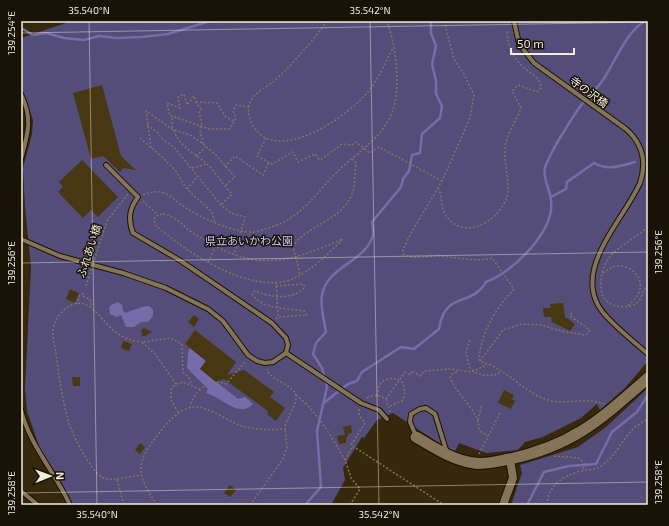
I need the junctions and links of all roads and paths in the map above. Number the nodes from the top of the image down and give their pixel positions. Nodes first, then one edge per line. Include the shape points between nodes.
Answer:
1 (327, 21) edge
2 (387, 21) edge
3 (444, 21) edge
4 (514, 21) edge
5 (515, 32) junction
6 (393, 48) junction
7 (21, 94) edge
8 (196, 102) junction
9 (249, 107) junction
10 (172, 116) junction
11 (234, 121) junction
12 (147, 125) junction
13 (200, 126) junction
14 (172, 128) junction
15 (174, 130) junction
16 (140, 138) dead end
17 (266, 138) junction
18 (203, 144) junction
19 (206, 147) junction
20 (151, 148) junction
21 (363, 149) junction
22 (196, 156) junction
23 (21, 159) edge
24 (352, 159) junction
25 (269, 162) junction
26 (106, 164) dead end
27 (206, 164) junction
28 (225, 167) junction
29 (192, 168) junction
30 (198, 176) junction
31 (442, 181) junction
32 (225, 186) junction
33 (438, 188) junction
34 (187, 189) junction
35 (132, 190) junction
36 (138, 197) junction
37 (221, 205) junction
38 (158, 215) junction
39 (215, 223) junction
40 (648, 227) edge
41 (240, 230) junction
42 (21, 239) edge
43 (216, 246) junction
44 (234, 254) junction
45 (295, 257) junction
46 (208, 262) junction
47 (603, 273) junction
48 (300, 274) junction
49 (276, 282) junction
50 (648, 284) edge
51 (86, 286) dead end
52 (276, 286) junction
53 (277, 297) junction
54 (76, 304) junction
55 (627, 306) junction
56 (92, 307) junction
57 (278, 307) junction
58 (574, 311) dead end
59 (278, 317) junction
60 (272, 323) junction
61 (470, 340) dead end
62 (142, 342) junction
63 (286, 353) junction
64 (648, 354) edge
65 (248, 355) junction
66 (480, 361) junction
67 (265, 363) junction
68 (486, 365) junction
69 (458, 371) junction
70 (473, 371) junction
71 (500, 371) junction
72 (648, 378) edge
73 (399, 380) junction
74 (176, 384) junction
75 (192, 384) junction
76 (200, 389) junction
77 (296, 395) junction
78 (377, 396) junction
79 (386, 400) junction
80 (361, 403) junction
81 (482, 404) dead end
82 (389, 406) junction
83 (190, 408) junction
84 (21, 410) edge
85 (611, 410) junction
86 (501, 411) dead end
87 (178, 412) junction
88 (390, 414) dead end
89 (648, 418) edge
90 (387, 419) dead end
91 (478, 420) junction
92 (285, 429) junction
93 (488, 436) junction
94 (416, 437) joint
95 (353, 446) junction
96 (448, 456) junction
97 (553, 456) dead end
98 (510, 459) junction
99 (345, 460) junction
100 (474, 463) junction
101 (583, 471) junction
102 (141, 475) junction
103 (117, 479) junction
104 (21, 491) edge
105 (38, 505) edge
106 (70, 505) edge
107 (124, 505) edge
108 (157, 505) edge
109 (250, 505) edge
110 (350, 505) edge
111 (444, 505) edge
112 (503, 505) edge
113 (547, 505) edge

1 - 9 path via 288,69 256,95
2 - 6 path
3 - 31 path via 454,59 474,95 470,118
4 - 5 lane, 寺の沢橋
5 - 33 path via 506,32 510,49 522,67 540,81 541,88 537,92 518,84 512,91 520,108 512,125 505,152 507,197 491,220 478,227 466,228 453,224 447,217
5 - 64 lane, 寺の沢橋 via 526,54 554,78 631,134 639,143 644,168 636,192 594,266 591,289 606,317
6 - 17 path via 367,93 344,115 291,141 275,142
6 - 21 path via 397,77 395,102 383,132
7 - 23 lane via 27,106 29,123
8 - 10 path via 194,96 188,105 184,94 178,97 180,108 167,103
8 - 11 path via 217,103 226,117
8 - 13 path via 201,109
9 - 11 path via 236,105 233,111 236,118
9 - 17 path via 253,128
10 - 13 path
10 - 14 path
11 - 13 path via 230,129 209,129
12 - 14 path via 146,111
12 - 20 path
12 - 29 path via 174,147
13 - 18 path
14 - 15 path
15 - 18 path via 190,135
15 - 22 path via 175,135
16 - 20 path
17 - 25 path via 257,156
18 - 19 path
19 - 22 path
19 - 28 path
20 - 34 path via 176,171
21 - 24 path
21 - 25 path via 356,142 352,145 342,144 320,160 315,154 298,162 293,152 272,164
21 - 31 path via 370,154 379,147 382,148
22 - 27 path
24 - 41 path via 298,214 279,225 253,232
24 - 45 path via 356,163 353,191 346,206 300,237 293,246
25 - 28 path via 263,175 234,156
26 - 35 lane
27 - 29 path
27 - 32 path
28 - 32 path via 235,176
29 - 30 path
30 - 34 path
30 - 37 path
31 - 33 path
32 - 37 path via 232,194
33 - 66 path via 410,236 403,254 409,258 492,258 514,290 486,326 480,345
34 - 39 path via 212,212
35 - 36 lane
35 - 51 path, ふれあい橋, bridge via 107,221
36 - 38 path
36 - 39 path via 151,192 166,194 184,208
36 - 60 lane via 130,212 133,233 181,261
37 - 41 path via 231,213 245,217
38 - 43 path via 171,215 195,234
38 - 46 path via 154,219 155,225 168,237
39 - 41 path
40 - 47 path via 609,258
41 - 44 path
42 - 65 lane via 60,256 166,288 208,309 223,321
43 - 44 path
43 - 46 path
44 - 45 path via 253,260 281,261
45 - 48 path
45 - 48 path via 343,239 309,270
46 - 49 path via 228,272 257,281
47 - 55 path via 602,294 606,300 615,306
47 - 55 path via 610,268 625,267 633,270 638,276 640,291
48 - 49 path via 290,280
49 - 52 path
50 - 55 path via 639,300
52 - 53 path
52 - 53 path via 304,284 305,287 295,294
53 - 57 path
53 - 57 path via 255,291 252,294 266,305
54 - 56 path
54 - 56 path via 80,295 83,295 90,299
54 - 103 path via 60,314 54,322 53,331 68,422 100,477 108,480
56 - 62 path via 119,335
57 - 59 path
57 - 59 path via 304,311 306,315
58 - 66 path via 570,316 590,330 586,335 542,325 522,324 503,330
59 - 60 path
60 - 63 lane via 286,338
61 - 70 path via 466,351
62 - 74 path via 156,355
62 - 75 path via 170,338 182,344 183,372
63 - 67 lane via 273,362
63 - 80 lane
65 - 67 lane
65 - 76 path via 229,382
66 - 68 path
67 - 77 path via 269,374 293,390
68 - 70 path
68 - 71 path
69 - 70 path
69 - 73 path via 431,370 424,371 421,376 412,371 410,375 405,372
69 - 91 path via 450,378 456,391
70 - 71 path via 485,376 498,374
71 - 85 path via 537,396 550,401 597,401
72 - 85 street
73 - 78 path via 394,377 383,381 379,385
73 - 79 path
73 - 82 path via 403,383 405,394 402,401
74 - 75 path
74 - 87 path via 170,394
75 - 76 path
76 - 83 path via 193,397
77 - 92 path via 295,403 285,422
77 - 99 path via 303,400 332,437
78 - 79 path
78 - 80 path via 368,397
79 - 82 path
80 - 90 lane via 379,410
80 - 95 path via 358,415 365,423 351,445
81 - 91 path
82 - 88 path
83 - 87 path
83 - 92 path via 206,409 241,426
84 - 106 lane via 28,434
85 - 98 street via 588,428 559,444
86 - 93 path
87 - 102 path via 145,453
89 - 101 path via 632,430 602,466 593,471
91 - 93 path via 480,431
92 - 109 path via 286,453
93 - 100 path
94 - 96 street
94 - 96 lane via 410,422 411,414 426,408 435,414
95 - 99 path
95 - 111 path
96 - 100 street
97 - 101 path via 579,458 584,463
98 - 100 street
98 - 112 street via 513,478
99 - 110 path via 351,478 360,489
101 - 113 path via 557,482 547,498
102 - 103 path
102 - 108 path via 144,485
103 - 107 path
104 - 105 lane

